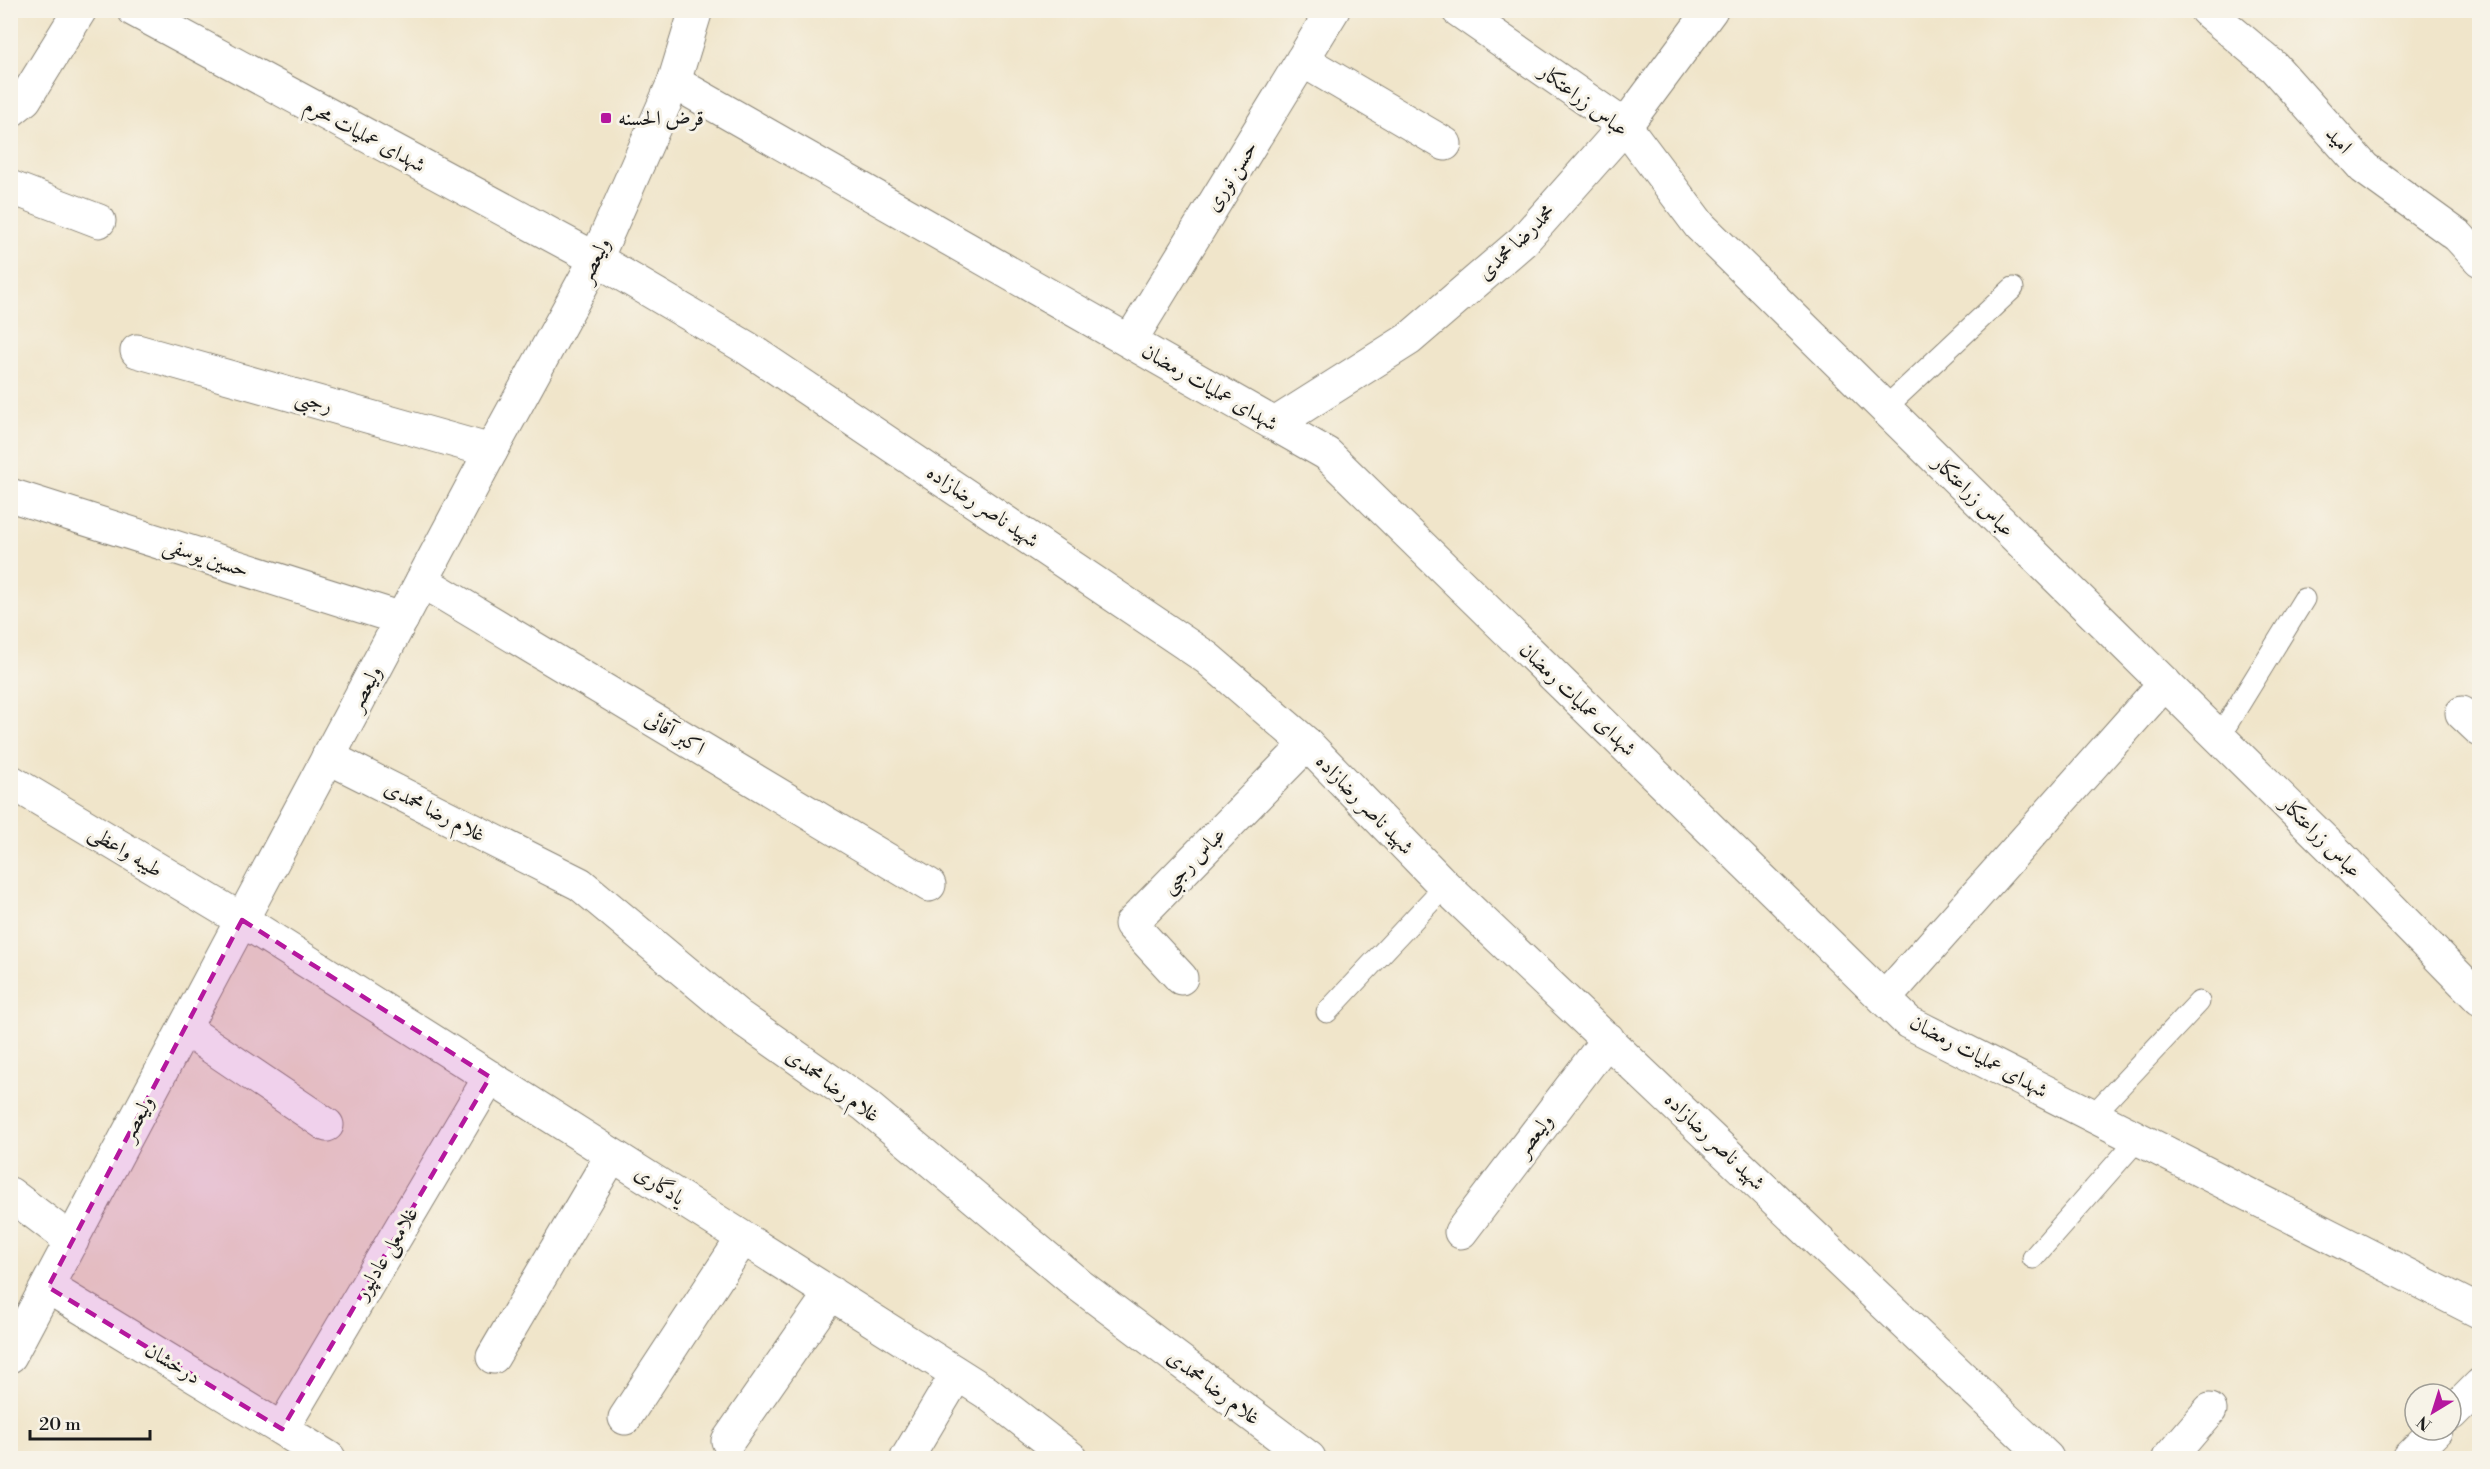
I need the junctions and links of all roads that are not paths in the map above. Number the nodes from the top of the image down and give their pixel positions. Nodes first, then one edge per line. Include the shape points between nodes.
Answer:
1 (80, 10) edge
2 (134, 10) edge
3 (696, 10) edge
4 (1333, 10) edge
5 (1458, 10) edge
6 (1711, 10) edge
7 (2206, 10) edge
8 (1302, 60) junction
9 (674, 82) junction
10 (10, 111) edge
11 (1625, 126) junction
12 (1445, 144) dead end
13 (10, 187) edge
14 (99, 221) dead end
15 (596, 259) junction
16 (2480, 260) edge
17 (2013, 288) dead end
18 (1130, 341) junction
19 (137, 351) dead end
20 (1885, 408) junction
21 (1275, 424) junction
22 (491, 451) junction
23 (10, 495) edge
24 (422, 581) junction
25 (2304, 599) dead end
26 (402, 619) junction
27 (2164, 683) junction
28 (2219, 737) junction
29 (1307, 744) junction
30 (328, 757) junction
31 (10, 781) edge
32 (929, 885) dead end
33 (1445, 886) junction
34 (243, 920) junction
35 (1181, 978) dead end
36 (1885, 998) junction
37 (2480, 999) edge
38 (2199, 1002) dead end
39 (1327, 1012) dead end
40 (184, 1029) junction
41 (1608, 1039) junction
42 (490, 1077) junction
43 (2093, 1115) junction
44 (327, 1125) dead end
45 (2138, 1139) junction
46 (612, 1155) junction
47 (10, 1194) edge
48 (1461, 1232) dead end
49 (743, 1238) junction
50 (72, 1240) junction
51 (2033, 1258) dead end
52 (48, 1287) junction
53 (831, 1293) junction
54 (2480, 1312) edge
55 (10, 1356) edge
56 (493, 1357) dead end
57 (957, 1374) junction
58 (2480, 1385) edge
59 (2463, 1402) edge
60 (2210, 1410) dead end
61 (625, 1418) dead end
62 (282, 1429) junction
63 (728, 1441) dead end
64 (2424, 1442) edge
65 (329, 1458) edge
66 (907, 1458) edge
67 (1071, 1458) edge
68 (1309, 1458) edge
69 (2047, 1458) edge
70 (2169, 1458) edge
71 (2408, 1458) edge

1 - 10 street via 25,99
2 - 15 street, شهدای عملیات محرم
3 - 9 street, ولیعصر
4 - 8 street, حسن نوری
5 - 11 street, عباس زراعتکار
6 - 11 street, محمدرضا محمدی
7 - 16 street, امید via 2274,67 2364,168 2458,236
8 - 12 street
8 - 18 street, حسن نوری
9 - 15 street, ولیعصر
9 - 18 street, شهدای عملیات رمضان
11 - 20 street, عباس زراعتکار via 1701,226
11 - 21 street, محمدرضا محمدی via 1523,241 1444,309 1408,339
13 - 14 street
15 - 22 street, ولیعصر
15 - 29 street, شهید ناصر رضازاده via 747,348 1188,645
17 - 20 lane
18 - 21 street, شهدای عملیات رمضان
19 - 22 street, رجبی
20 - 27 street, عباس زراعتکار
21 - 36 street, شهدای عملیات رمضان via 1327,454
22 - 24 street, ولیعصر
23 - 26 street, حسین یوسفی
24 - 26 street, ولیعصر
24 - 32 street, اکبر آقائی
25 - 28 lane
26 - 30 street, ولیعصر
27 - 28 street, عباس زراعتکار
27 - 36 street
28 - 37 street, عباس زراعتکار
29 - 33 street, شهید ناصر رضازاده
29 - 35 street, عباس رجبی via 1131,924
30 - 34 street, ولیعصر
30 - 68 street, غلام رضا محمدی via 580,884 738,1016 866,1106 1079,1285
31 - 34 street, طیبه واعظی
33 - 39 lane
33 - 41 street, شهید ناصر رضازاده
34 - 40 street, ولیعصر
34 - 42 street, یادگاری
36 - 43 street, شهدای عملیات رمضان via 1908,1022
38 - 43 lane
40 - 44 street
40 - 50 street, ولیعصر
41 - 48 street, ولیعصر
41 - 69 street, شهید ناصر رضازاده
42 - 46 street, یادگاری
42 - 62 street, غلامعلی عادلپور
43 - 45 street, شهدای عملیات رمضان
45 - 51 lane
45 - 54 street, شهدای عملیات رمضان
46 - 49 street, یادگاری
46 - 56 street
47 - 50 street
49 - 53 street, یادگاری
49 - 61 street
50 - 52 street, ولیعصر
52 - 55 street, ولیعصر
52 - 62 street, درخشان
53 - 57 street, یادگاری
53 - 63 street
57 - 66 street
57 - 67 street, یادگاری
58 - 59 street
60 - 70 street
62 - 65 street, درخشان
64 - 71 street

